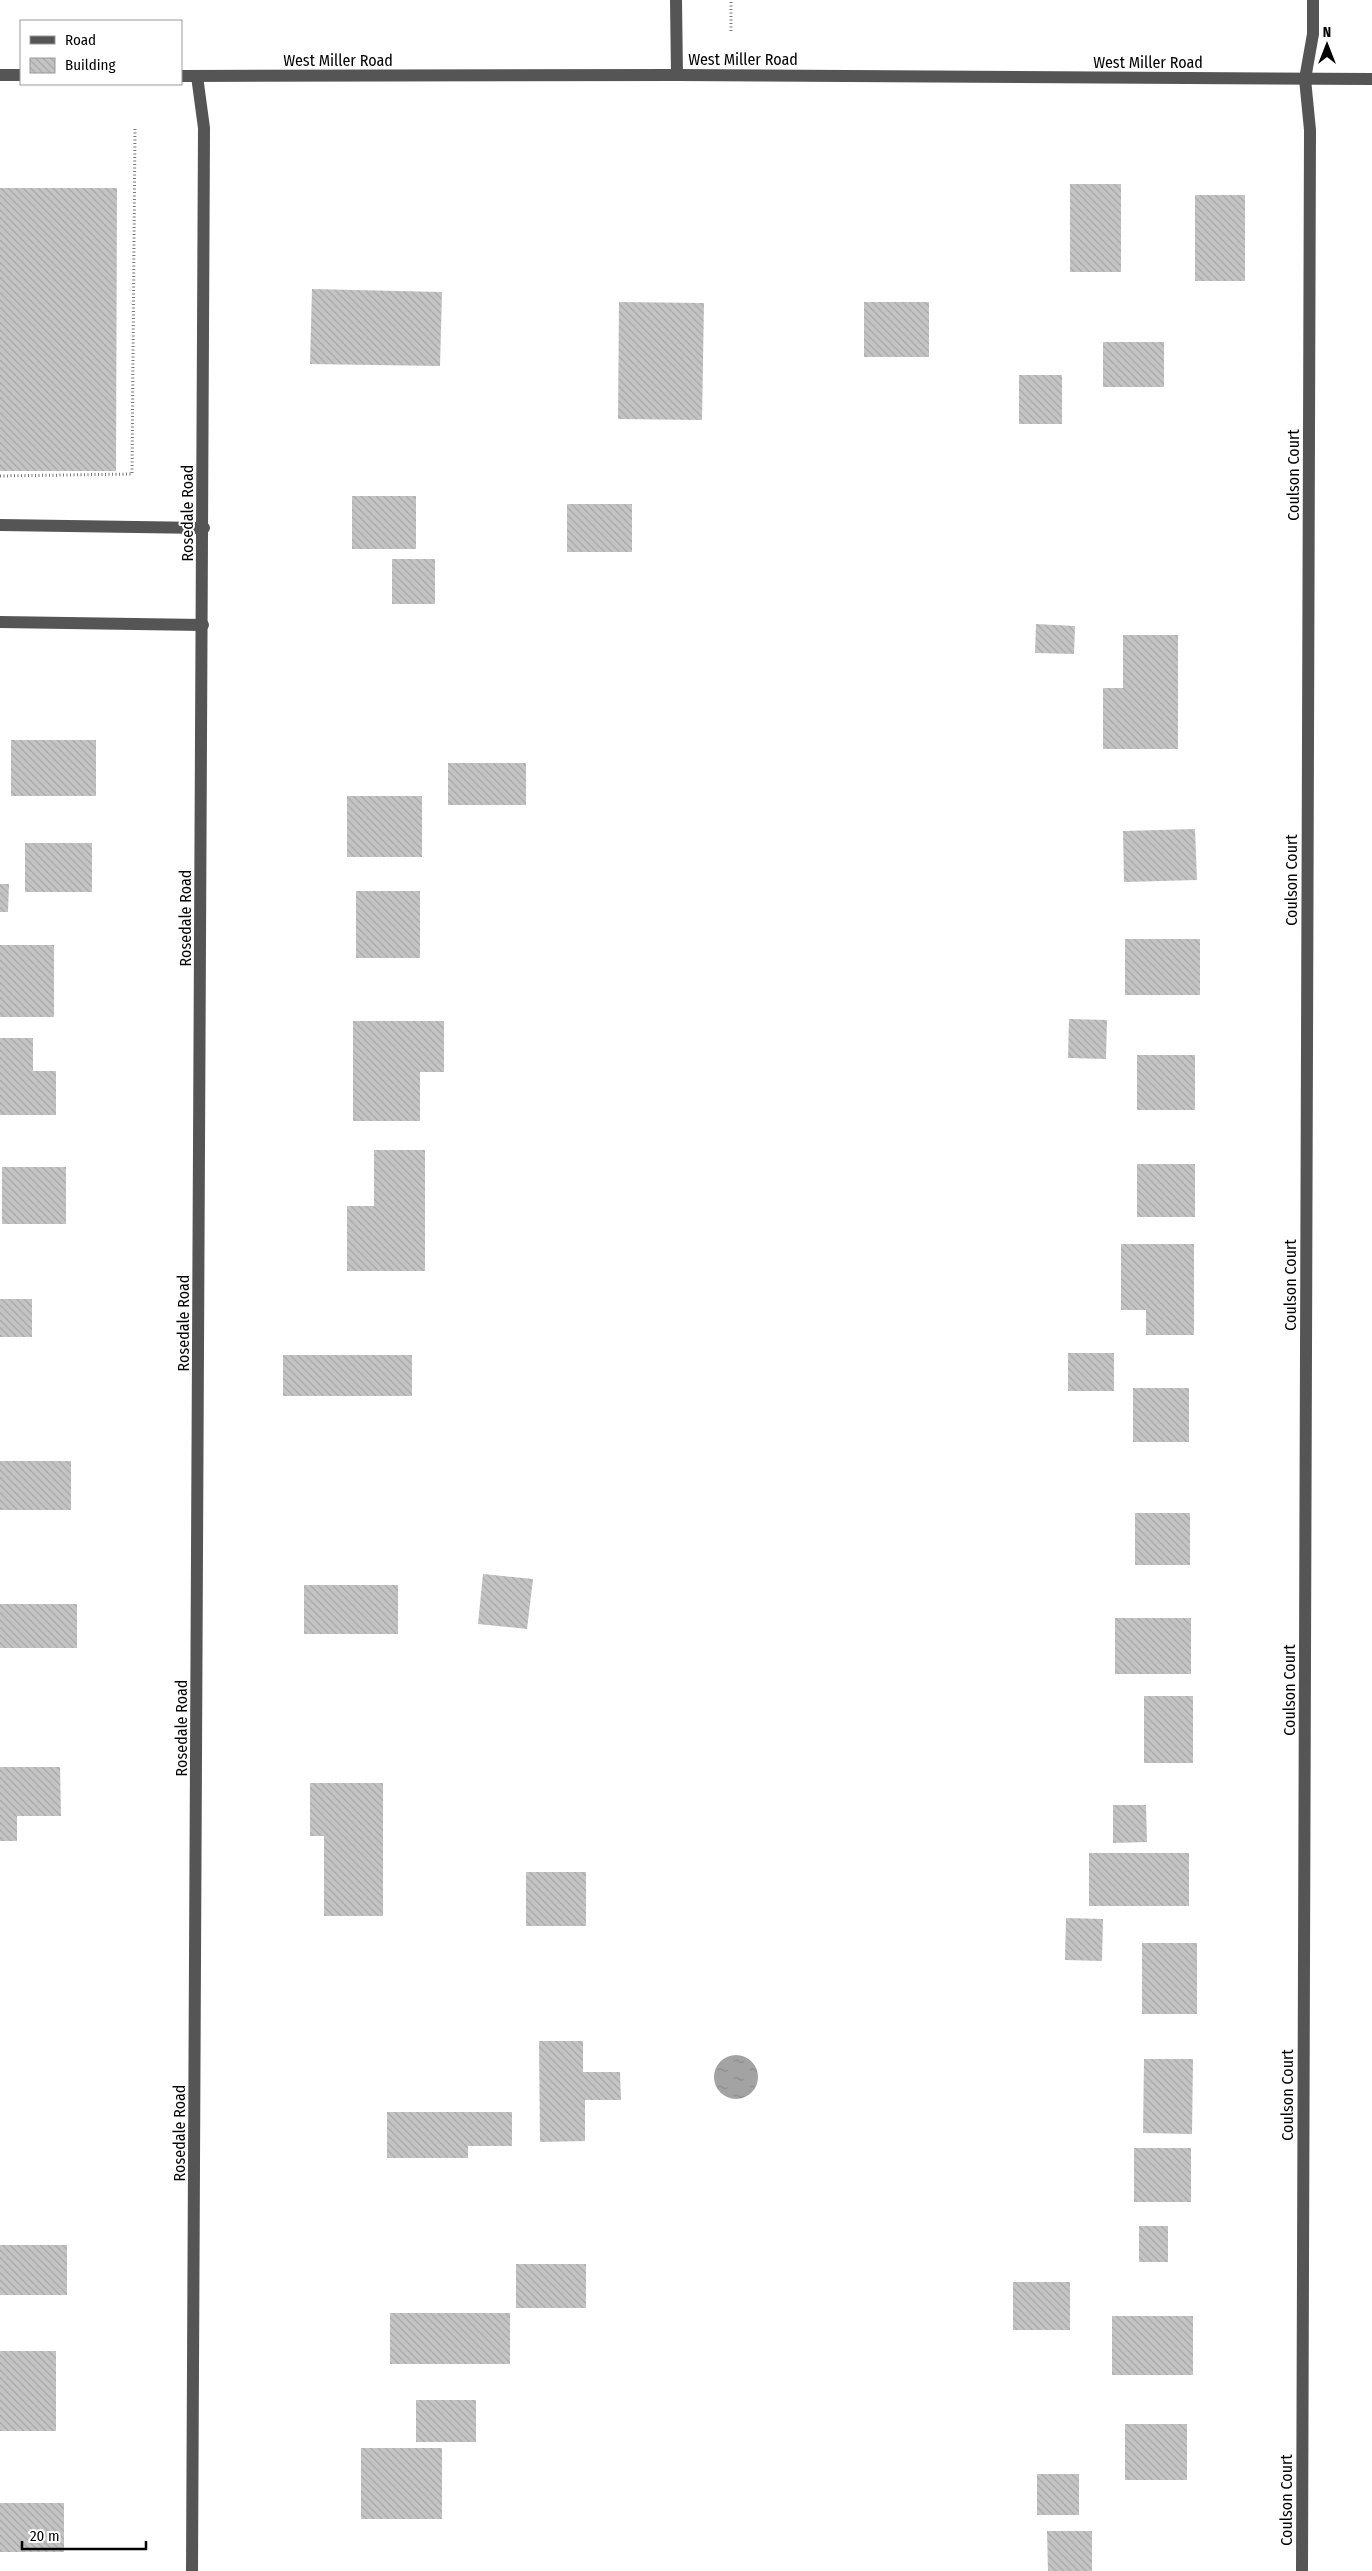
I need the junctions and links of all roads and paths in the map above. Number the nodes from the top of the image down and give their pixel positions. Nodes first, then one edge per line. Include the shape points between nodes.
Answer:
1 (676, 0) edge
2 (731, 0) edge
3 (1314, 0) edge
4 (731, 31) dead end
5 (677, 74) junction
6 (0, 75) edge
7 (20, 76) edge
8 (182, 76) edge
9 (197, 76) junction
10 (1305, 79) junction
11 (1372, 79) edge
12 (134, 128) dead end
13 (0, 476) edge
14 (0, 525) edge
15 (204, 528) junction
16 (0, 622) edge
17 (203, 625) junction
18 (192, 2571) edge
19 (1302, 2571) edge

1 - 5 street
2 - 4 path
3 - 10 street, Coulson Court via 1313,34
5 - 9 street, West Miller Road
5 - 10 street, West Miller Road
6 - 7 street
8 - 9 street, West Miller Road
9 - 15 street, Rosedale Road via 204,128
10 - 11 street, West Miller Road
10 - 19 street, Coulson Court via 1310,160
12 - 13 path via 132,474
14 - 15 street
15 - 17 street, Rosedale Road
16 - 17 street
17 - 18 street, Rosedale Road

